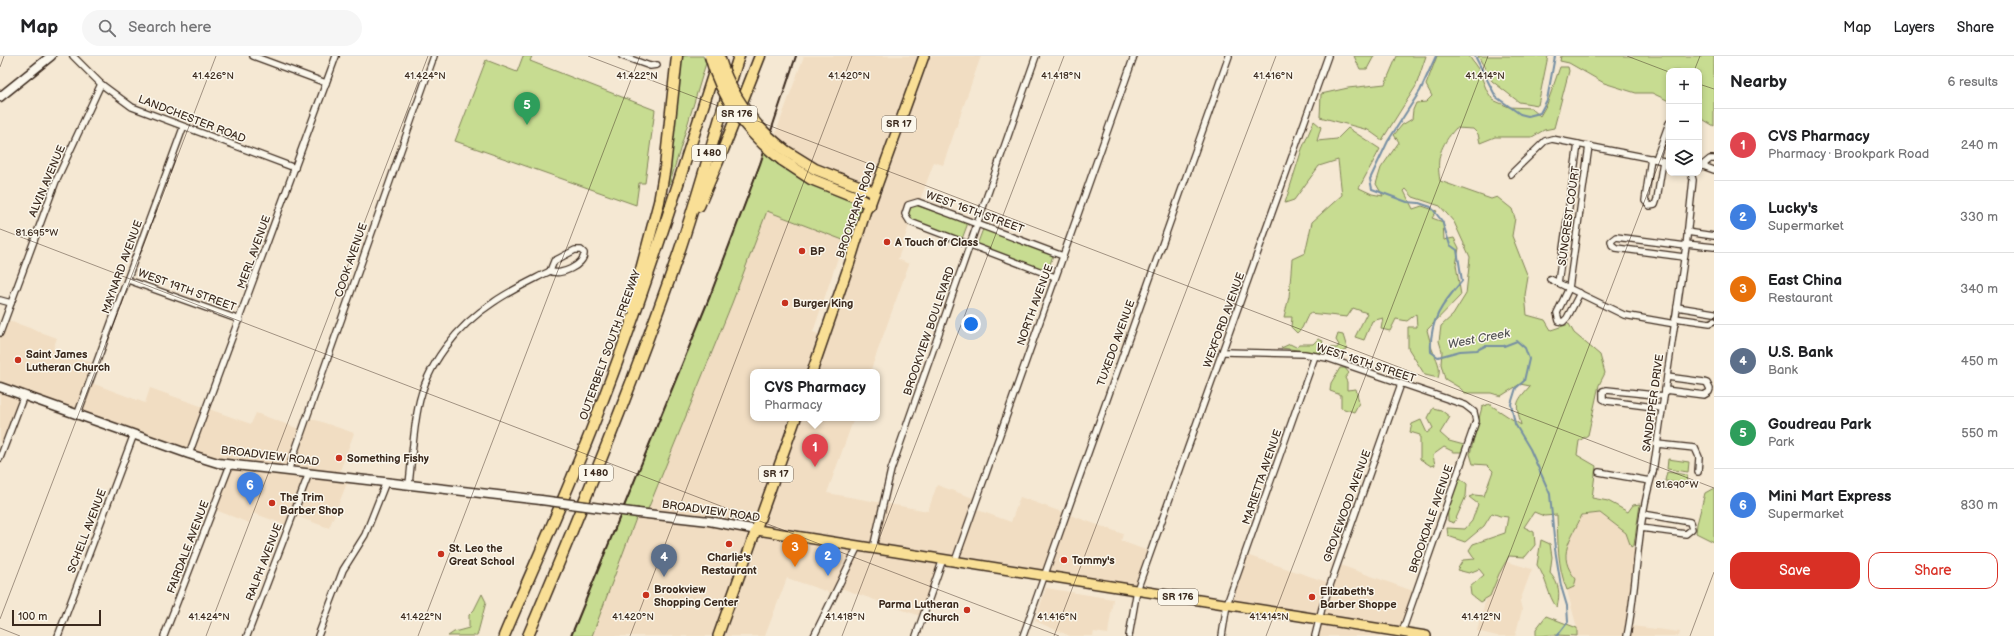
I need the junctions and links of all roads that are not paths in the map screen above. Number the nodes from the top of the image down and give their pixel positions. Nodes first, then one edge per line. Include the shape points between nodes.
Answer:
1 (51, 56) edge
2 (73, 56) edge
3 (252, 56) edge
4 (336, 56) edge
5 (434, 56) edge
6 (622, 56) edge
7 (677, 56) edge
8 (710, 56) edge
9 (719, 56) edge
10 (739, 56) edge
11 (760, 56) edge
12 (924, 56) edge
13 (1036, 56) edge
14 (1134, 56) edge
15 (1229, 56) edge
16 (1328, 56) edge
17 (657, 65) dead end
18 (102, 84) junction
19 (326, 84) junction
20 (0, 97) edge
21 (183, 128) junction
22 (1666, 130) edge
23 (1578, 144) junction
24 (1589, 146) junction
25 (784, 156) junction
26 (1653, 159) junction
27 (1714, 159) edge
28 (1666, 160) edge
29 (1666, 164) edge
30 (1702, 166) edge
31 (1702, 167) edge
32 (295, 168) junction
33 (1714, 170) edge
34 (1511, 174) dead end
35 (1692, 176) edge
36 (874, 192) junction
37 (870, 205) junction
38 (978, 223) junction
39 (1688, 232) junction
40 (1714, 236) edge
41 (969, 245) junction
42 (1686, 245) junction
43 (1714, 247) edge
44 (680, 250) junction
45 (1063, 256) junction
46 (1684, 257) junction
47 (550, 271) junction
48 (1055, 277) junction
49 (1550, 279) dead end
50 (128, 280) junction
51 (1558, 283) junction
52 (1569, 288) junction
53 (1580, 293) junction
54 (0, 300) edge
55 (11, 303) junction
56 (1677, 306) junction
57 (1714, 313) edge
58 (240, 320) junction
59 (1675, 321) junction
60 (1714, 321) edge
61 (0, 333) edge
62 (1224, 352) junction
63 (1315, 356) junction
64 (813, 369) edge
65 (613, 372) junction
66 (1666, 377) junction
67 (1401, 384) junction
68 (0, 387) edge
69 (1665, 390) junction
70 (24, 395) junction
71 (1664, 396) junction
72 (1662, 408) junction
73 (1474, 412) joint
74 (78, 413) junction
75 (795, 421) edge
76 (134, 434) junction
77 (1657, 444) junction
78 (189, 454) junction
79 (0, 458) edge
80 (230, 465) junction
81 (288, 471) junction
82 (1599, 472) dead end
83 (1698, 472) dead end
84 (309, 473) junction
85 (1650, 481) junction
86 (386, 482) junction
87 (409, 484) junction
88 (1643, 514) junction
89 (1641, 528) junction
90 (757, 530) junction
91 (858, 546) junction
92 (873, 548) junction
93 (943, 559) junction
94 (955, 561) junction
95 (1044, 575) junction
96 (1137, 590) junction
97 (1227, 604) junction
98 (1318, 619) junction
99 (1399, 633) edge
100 (58, 636) edge
101 (164, 636) edge
102 (247, 636) edge
103 (318, 636) edge
104 (504, 636) edge
105 (528, 636) edge
106 (718, 636) edge
107 (814, 636) edge
108 (916, 636) edge
109 (1023, 636) edge
110 (1129, 636) edge
111 (1222, 636) edge
112 (1315, 636) edge
113 (1426, 636) edge
114 (1627, 636) edge

1 - 20 main road
2 - 18 street, LANDCHESTER ROAD
3 - 19 street
4 - 19 street, MERL AVENUE
5 - 81 street, COOK AVENUE
6 - 17 street via 650,66
7 - 65 highway via 659,202
8 - 25 highway, SR 176, bridge via 718,81 738,116 758,140
9 - 25 highway, SR 176, bridge via 729,83 744,108
9 - 65 highway, OUTERBELT SOUTH FREEWAY / I 480 via 660,242
10 - 44 highway, I 480
11 - 44 highway
12 - 36 main road, BROOKPARK ROAD / SR 17
13 - 38 street, BROOKVIEW BOULEVARD
14 - 45 street, NORTH AVENUE
15 - 95 street, TUXEDO AVENUE
16 - 62 street, WEXFORD AVENUE
18 - 21 street, LANDCHESTER ROAD via 132,107
18 - 55 street, ALVIN AVENUE via 56,181
19 - 32 street, MERL AVENUE
21 - 32 street, LANDCHESTER ROAD
21 - 50 street, MAYNARD AVENUE
22 - 26 street
23 - 24 street
23 - 34 street via 1545,140
23 - 51 street
24 - 26 street
24 - 52 street, SUNCREST COURT
25 - 36 highway, SR 176
25 - 37 highway, SR 176 via 811,178
26 - 28 street
26 - 29 street via 1645,201 1650,206 1655,204 1657,199
27 - 30 street via 1710,159
31 - 33 street
32 - 58 street, MERL AVENUE
35 - 39 street, SANDPIPER DRIVE
36 - 37 main road, BROOKPARK ROAD / SR 17
37 - 64 main road, BROOKPARK ROAD / SR 17 via 866,210
38 - 41 street, BROOKVIEW BOULEVARD
38 - 41 street, WEST 16TH STREET via 918,202 908,205 905,214 910,222
38 - 45 street, WEST 16TH STREET
39 - 40 street
39 - 42 street, SANDPIPER DRIVE
41 - 48 street, WEST 16TH STREET
41 - 92 street, BROOKVIEW BOULEVARD via 891,470
42 - 43 street
42 - 46 street, SANDPIPER DRIVE
42 - 46 street via 1616,237 1612,241 1616,248
44 - 105 highway, I 480 via 623,406
45 - 48 street, NORTH AVENUE
46 - 56 street, SANDPIPER DRIVE
47 - 47 street via 560,273 580,263 584,252 575,250 554,261
47 - 87 street via 493,302 457,333 442,352 429,376 418,408
48 - 94 street, NORTH AVENUE
49 - 51 street
50 - 58 street, WEST 19TH STREET
50 - 74 street, MAYNARD AVENUE
51 - 52 street
52 - 53 street
52 - 53 street, SUNCREST COURT via 1557,313 1560,322 1567,318
53 - 59 street via 1624,315
54 - 55 street
55 - 61 street, ALVIN AVENUE
56 - 57 street
56 - 59 street, SANDPIPER DRIVE
58 - 78 street, MERL AVENUE
59 - 60 street
59 - 66 street, SANDPIPER DRIVE
62 - 63 street, WEST 16TH STREET
62 - 96 street, WEXFORD AVENUE
63 - 67 street, WEST 16TH STREET via 1328,358
63 - 97 street, MARIETTA AVENUE
65 - 104 highway, OUTERBELT SOUTH FREEWAY / I 480 via 571,480
66 - 69 street, SANDPIPER DRIVE
66 - 69 street via 1704,382 1710,389 1704,395
67 - 73 street, WEST 16TH STREET via 1464,405
67 - 98 street, GROVEWOOD AVENUE
68 - 70 main road, BROADVIEW ROAD
69 - 71 street, SANDPIPER DRIVE
70 - 74 main road, BROADVIEW ROAD
70 - 79 street
71 - 72 street, SANDPIPER DRIVE
71 - 72 street via 1607,390 1602,394 1603,399 1607,401
72 - 77 street, SANDPIPER DRIVE
73 - 99 street, BROOKDALE AVENUE via 1476,421
74 - 76 main road, BROADVIEW ROAD
75 - 90 main road, SR 17
76 - 78 main road, BROADVIEW ROAD
76 - 100 street, SCHELL AVENUE
77 - 83 street via 1695,448 1699,457
77 - 85 street, SANDPIPER DRIVE
78 - 80 main road, BROADVIEW ROAD
80 - 81 main road, BROADVIEW ROAD
80 - 101 street, FAIRDALE AVENUE
81 - 84 main road, BROADVIEW ROAD
82 - 85 street
84 - 86 main road, BROADVIEW ROAD
84 - 102 street, RALPH AVENUE
85 - 88 street, SANDPIPER DRIVE
86 - 87 main road, BROADVIEW ROAD
86 - 103 street via 366,535 343,570
87 - 90 main road, BROADVIEW ROAD, bridge via 709,521
88 - 89 street, SANDPIPER DRIVE
88 - 89 street via 1690,522 1692,529 1686,534
89 - 114 street, SANDPIPER DRIVE
90 - 91 main road, BROADVIEW ROAD / SR 176
90 - 106 main road, SR 17
91 - 92 main road, BROADVIEW ROAD / SR 176
91 - 107 street
92 - 93 main road, BROADVIEW ROAD / SR 176
93 - 94 main road, BROADVIEW ROAD / SR 176
93 - 108 street
94 - 95 main road, BROADVIEW ROAD / SR 176
95 - 96 main road, BROADVIEW ROAD / SR 176
95 - 109 street, TUXEDO AVENUE
96 - 97 main road, BROADVIEW ROAD / SR 176
96 - 110 street, WEXFORD AVENUE
97 - 98 main road, BROADVIEW ROAD / SR 176
97 - 111 street, MARIETTA AVENUE
98 - 99 main road, BROADVIEW ROAD / SR 176
98 - 112 street, GROVEWOOD AVENUE
99 - 113 main road, BROADVIEW ROAD / SR 176

